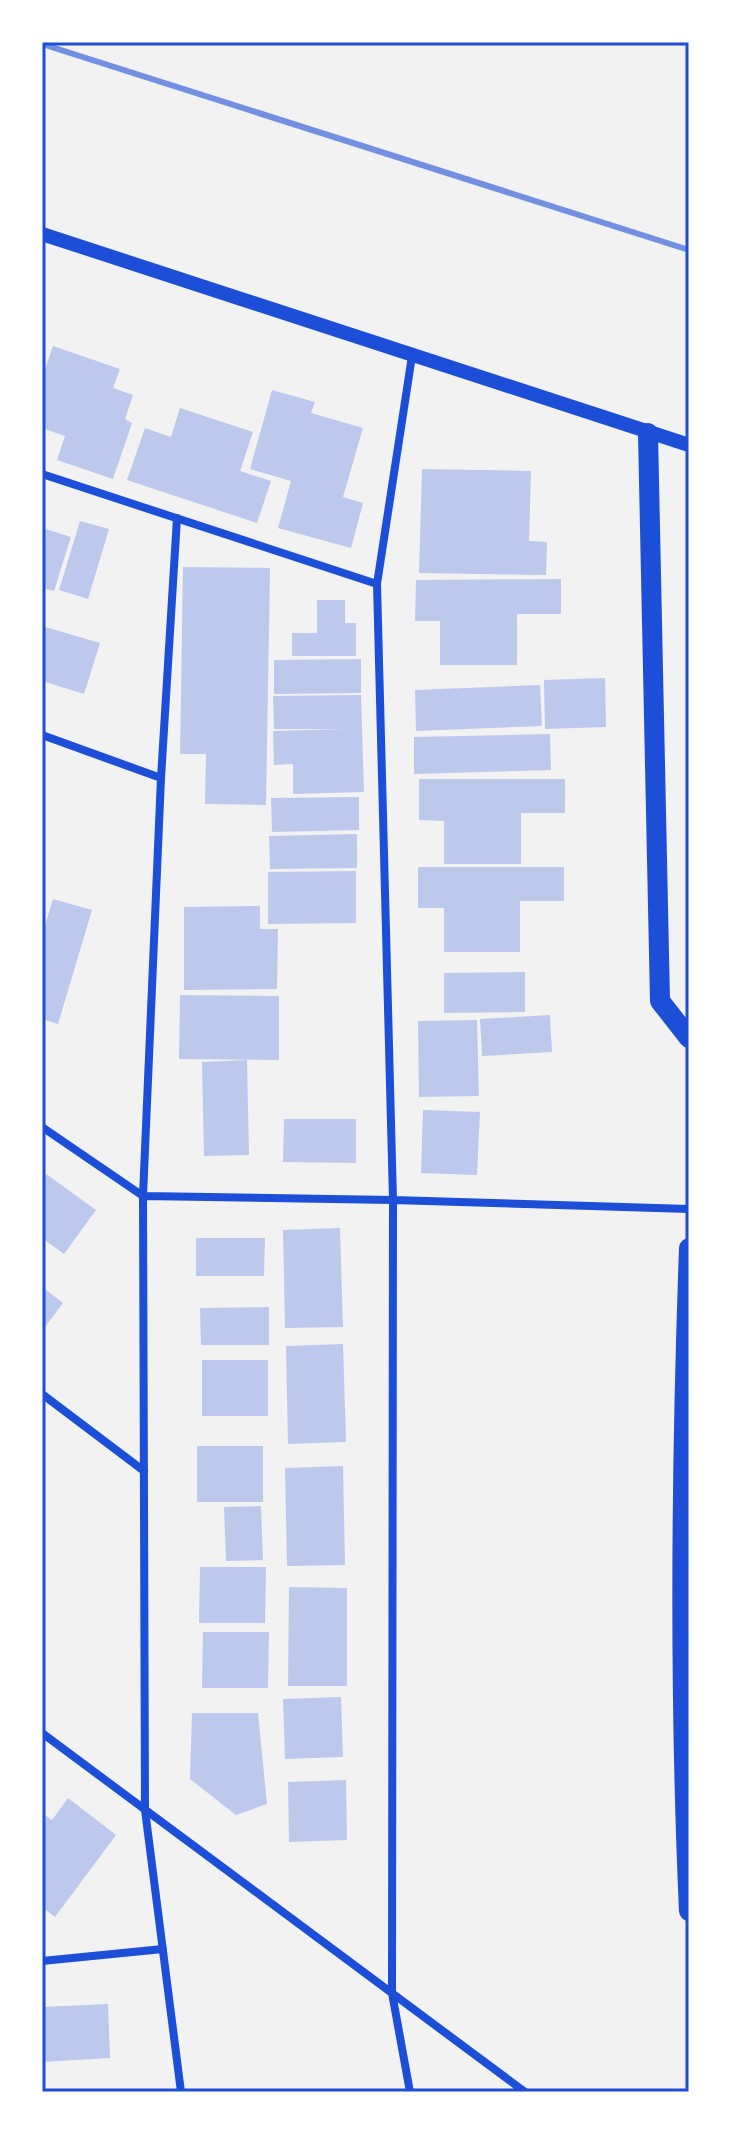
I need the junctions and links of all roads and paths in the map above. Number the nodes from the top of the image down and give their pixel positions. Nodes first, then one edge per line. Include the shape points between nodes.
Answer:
1 (42, 234) edge
2 (412, 356) junction
3 (648, 433) junction
4 (689, 445) edge
5 (42, 474) edge
6 (177, 518) junction
7 (377, 584) junction
8 (42, 735) edge
9 (161, 778) junction
10 (689, 1038) edge
11 (42, 1127) edge
12 (143, 1196) junction
13 (393, 1200) junction
14 (689, 1209) edge
15 (689, 1248) edge
16 (42, 1394) edge
17 (144, 1471) junction
18 (42, 1733) edge
19 (145, 1810) junction
20 (689, 1911) edge
21 (163, 1949) junction
22 (42, 1961) edge
23 (392, 1993) junction
24 (181, 2092) edge
25 (410, 2092) edge
26 (525, 2092) edge

1 - 2 street
2 - 3 street
2 - 7 street
3 - 4 street
3 - 10 main road via 660,1001
5 - 6 street
6 - 7 street
6 - 9 street
7 - 13 street
8 - 9 street
9 - 12 street
11 - 12 street
12 - 13 street
12 - 17 street
13 - 14 street
13 - 23 street
15 - 20 main road via 682,1748
16 - 17 street
17 - 19 street
18 - 19 street
19 - 21 street
19 - 23 street
21 - 22 street
21 - 24 street
23 - 25 street
23 - 26 street

